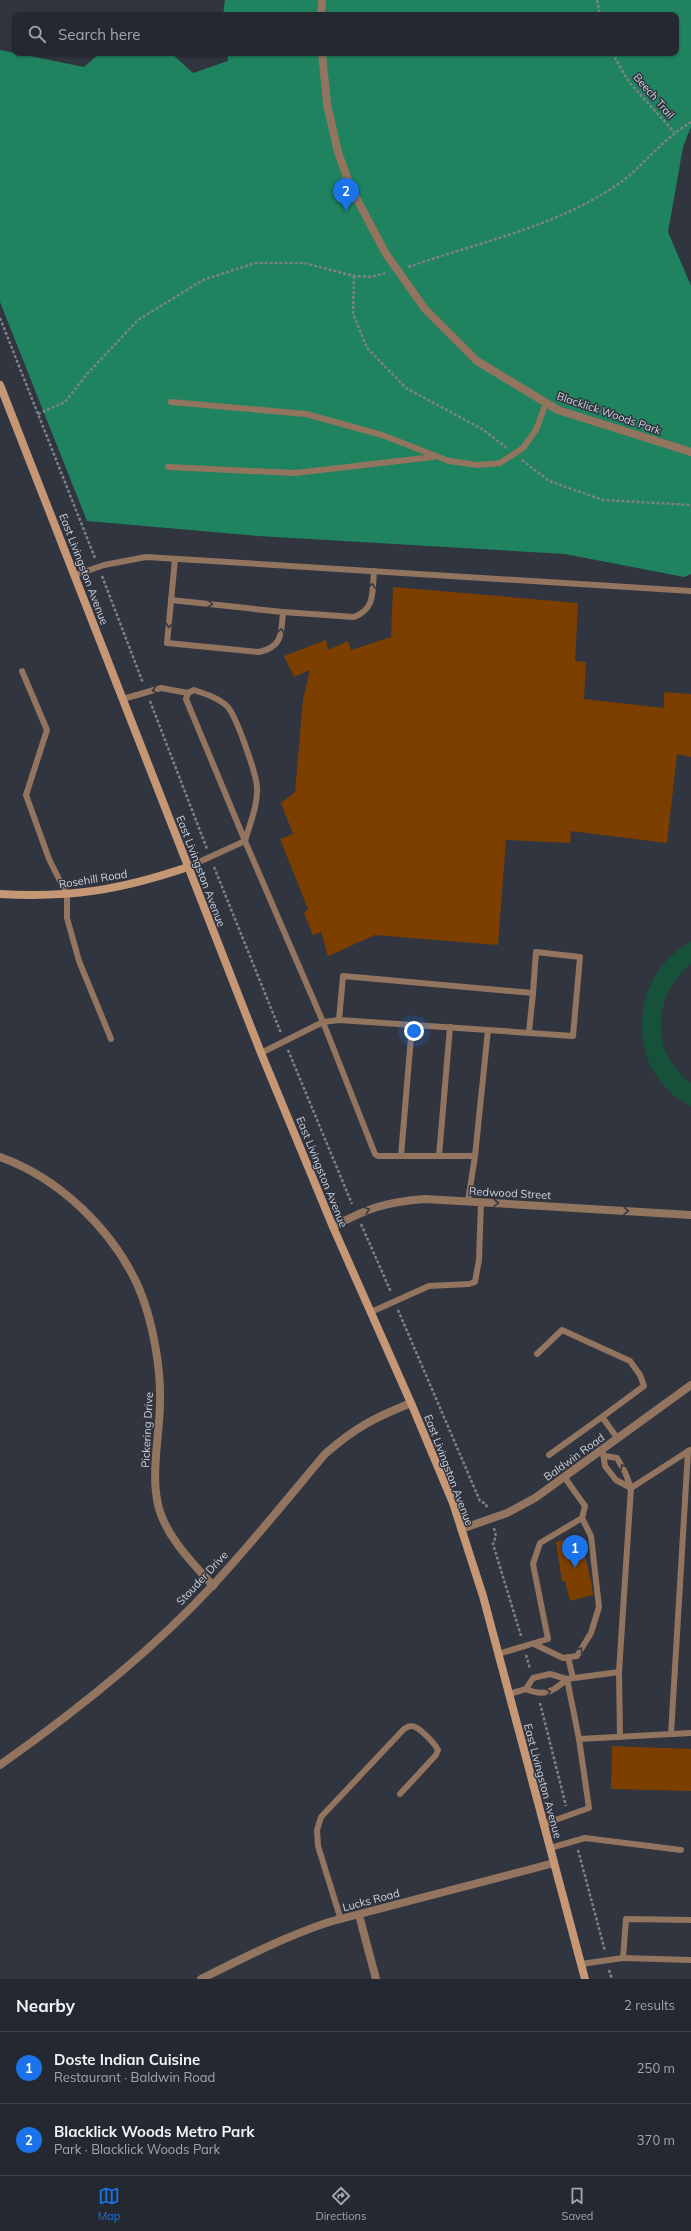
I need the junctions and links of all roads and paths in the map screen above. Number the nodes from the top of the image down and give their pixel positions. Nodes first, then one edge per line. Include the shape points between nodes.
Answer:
1 (322, 0) edge
2 (597, 0) edge
3 (321, 12) edge
4 (599, 12) edge
5 (322, 56) edge
6 (614, 56) edge
7 (691, 122) edge
8 (674, 132) junction
9 (398, 270) junction
10 (354, 276) junction
11 (0, 318) edge
12 (0, 385) edge
13 (171, 402) dead end
14 (546, 403) junction
15 (38, 414) junction
16 (691, 452) edge
17 (516, 455) junction
18 (437, 457) junction
19 (168, 467) dead end
20 (691, 505) edge
21 (175, 558) junction
22 (98, 567) junction
23 (374, 571) junction
24 (75, 575) junction
25 (691, 591) edge
26 (171, 600) junction
27 (283, 612) junction
28 (22, 671) dead end
29 (147, 692) junction
30 (188, 693) junction
31 (123, 699) junction
32 (245, 840) junction
33 (210, 857) junction
34 (188, 867) junction
35 (0, 894) edge
36 (67, 895) junction
37 (533, 993) junction
38 (339, 1020) junction
39 (323, 1022) junction
40 (412, 1025) junction
41 (450, 1028) junction
42 (488, 1030) junction
43 (529, 1032) junction
44 (111, 1039) dead end
45 (284, 1042) junction
46 (261, 1053) junction
47 (401, 1156) junction
48 (439, 1156) junction
49 (474, 1156) junction
50 (0, 1157) edge
51 (468, 1201) junction
52 (481, 1202) junction
53 (357, 1214) junction
54 (691, 1215) edge
55 (333, 1227) junction
56 (394, 1302) junction
57 (371, 1312) junction
58 (537, 1354) dead end
59 (691, 1385) edge
60 (411, 1403) junction
61 (602, 1417) junction
62 (618, 1439) junction
63 (690, 1450) edge
64 (604, 1453) junction
65 (549, 1455) dead end
66 (565, 1478) junction
67 (631, 1488) junction
68 (582, 1518) junction
69 (491, 1519) junction
70 (461, 1530) junction
71 (213, 1586) junction
72 (534, 1644) junction
73 (524, 1647) junction
74 (498, 1654) junction
75 (568, 1657) junction
76 (619, 1672) junction
77 (533, 1678) junction
78 (570, 1679) junction
79 (526, 1689) junction
80 (509, 1694) junction
81 (537, 1694) junction
82 (691, 1733) edge
83 (671, 1734) junction
84 (620, 1737) junction
85 (578, 1739) junction
86 (0, 1765) edge
87 (400, 1794) dead end
88 (569, 1815) junction
89 (544, 1824) junction
90 (575, 1841) junction
91 (550, 1848) junction
92 (681, 1850) dead end
93 (554, 1863) junction
94 (359, 1915) junction
95 (341, 1920) junction
96 (691, 1920) edge
97 (623, 1958) junction
98 (607, 1960) junction
99 (691, 1960) edge
100 (581, 1964) junction
101 (200, 1979) edge
102 (376, 1979) edge
103 (585, 1979) edge
104 (612, 1979) edge

1 - 3 street
2 - 4 path
5 - 9 street, Blacklick Woods Park via 327,104 342,166 365,216
6 - 8 path, Beech Trail via 629,82
7 - 8 path, Beech Trail
8 - 9 path via 617,184 560,217 504,238
9 - 10 path via 370,277
9 - 14 street, Blacklick Woods Park via 425,309 477,361
10 - 15 path via 304,263 255,263 203,280 138,320 87,374 65,402
10 - 17 path via 353,314 366,348 406,388 482,429
11 - 15 path
12 - 24 main road, East Livingston Avenue
13 - 18 lane via 306,414 382,435
14 - 16 street, Blacklick Woods Park via 558,410
14 - 17 lane via 536,430
15 - 22 path
17 - 18 lane via 500,463 478,465
17 - 20 path via 549,481 604,500
18 - 19 lane via 295,473
21 - 22 lane via 146,557
21 - 23 lane
21 - 26 lane
22 - 24 lane
22 - 29 path
23 - 25 lane
27 -> 23 lane via 354,617 364,613 370,605
24 - 31 main road, East Livingston Avenue
26 -> 27 lane
26 -> 27 lane via 167,643 259,652 269,650 277,644
28 - 36 lane via 46,730 26,795 49,859
30 -> 29 lane via 160,688
29 - 31 lane
29 - 33 path
30 - 32 lane via 186,699
30 - 32 lane via 194,690 206,694 229,708 255,770 256,806
31 - 34 main road, East Livingston Avenue
32 - 33 lane
32 - 39 lane
33 - 34 lane
33 - 45 path
34 - 36 main road, Rosehill Road via 143,882
34 - 46 main road, East Livingston Avenue
35 - 36 main road, Rosehill Road
36 - 44 lane via 67,918 79,961
37 - 38 lane via 343,976
37 - 43 lane
37 - 43 lane via 536,952 580,957 573,1036
38 - 39 lane
38 - 40 lane
39 - 45 lane
39 - 47 lane via 373,1151 378,1156
40 - 41 lane
40 - 47 lane
41 - 42 lane
41 - 48 lane
42 - 43 lane
42 - 49 lane
45 - 46 lane
45 - 53 path
46 - 55 main road, East Livingston Avenue
47 - 48 lane
48 - 49 lane
49 - 51 lane
50 - 71 street, Pickering Drive via 16,1162 52,1184 87,1213 115,1248 138,1286 152,1331 158,1366 160,1400 156,1489 160,1513 174,1541
51 - 52 street, Redwood Street
53 -> 51 street, Redwood Street via 405,1201
52 -> 54 street, Redwood Street
52 - 56 lane via 478,1260 474,1282 429,1286
53 - 55 street, Redwood Street
53 - 56 path
55 - 57 main road, East Livingston Avenue
56 - 57 lane
56 - 69 path via 480,1501 486,1504
57 - 60 main road, East Livingston Avenue
58 - 61 lane via 562,1330 630,1361 644,1386
59 - 62 street, Baldwin Road
60 - 70 main road, East Livingston Avenue via 453,1503
60 - 71 street, Stouder Drive via 359,1426 325,1454
61 - 62 lane
61 - 65 lane
62 - 64 street, Baldwin Road
63 - 67 lane
63 - 83 lane
64 - 66 street, Baldwin Road
67 -> 64 lane via 617,1458
64 - 67 lane via 606,1466 616,1480
66 - 68 lane via 585,1506
66 - 69 street, Baldwin Road via 535,1498
67 - 76 lane
68 - 72 lane via 540,1543 536,1552 533,1564 548,1640
75 -> 68 lane via 577,1656 590,1633 599,1607 591,1536
69 - 70 street, Baldwin Road
69 - 73 path via 496,1536 493,1544
70 - 74 main road, East Livingston Avenue
71 - 86 street, Stouder Drive via 114,1678 55,1726
72 - 73 lane
72 - 75 lane via 563,1658
73 - 74 lane
73 - 77 path
74 - 80 main road, East Livingston Avenue
75 - 78 lane
76 - 78 lane
76 - 84 lane
77 - 78 lane via 550,1674
77 - 79 lane
81 -> 78 lane via 556,1690
78 - 85 lane
79 - 80 lane
79 - 81 lane
80 - 89 main road, East Livingston Avenue
81 - 88 path
82 - 83 lane
83 - 84 lane
84 - 85 lane
85 - 88 lane via 589,1808
87 - 95 lane via 438,1750 436,1745 416,1727 404,1729 321,1817 317,1830 318,1846
88 - 89 lane
89 - 91 main road, East Livingston Avenue
90 - 91 lane
90 - 92 lane via 584,1838
90 - 98 path
91 - 93 main road, East Livingston Avenue
93 - 94 street, Lucks Road
93 - 100 main road, East Livingston Avenue
94 - 95 street, Lucks Road
94 - 102 street
95 - 101 street, Lucks Road via 278,1941
96 - 97 lane via 626,1919
97 - 98 lane
97 - 99 lane
98 - 100 lane
98 - 104 path
100 - 103 main road, East Livingston Avenue

